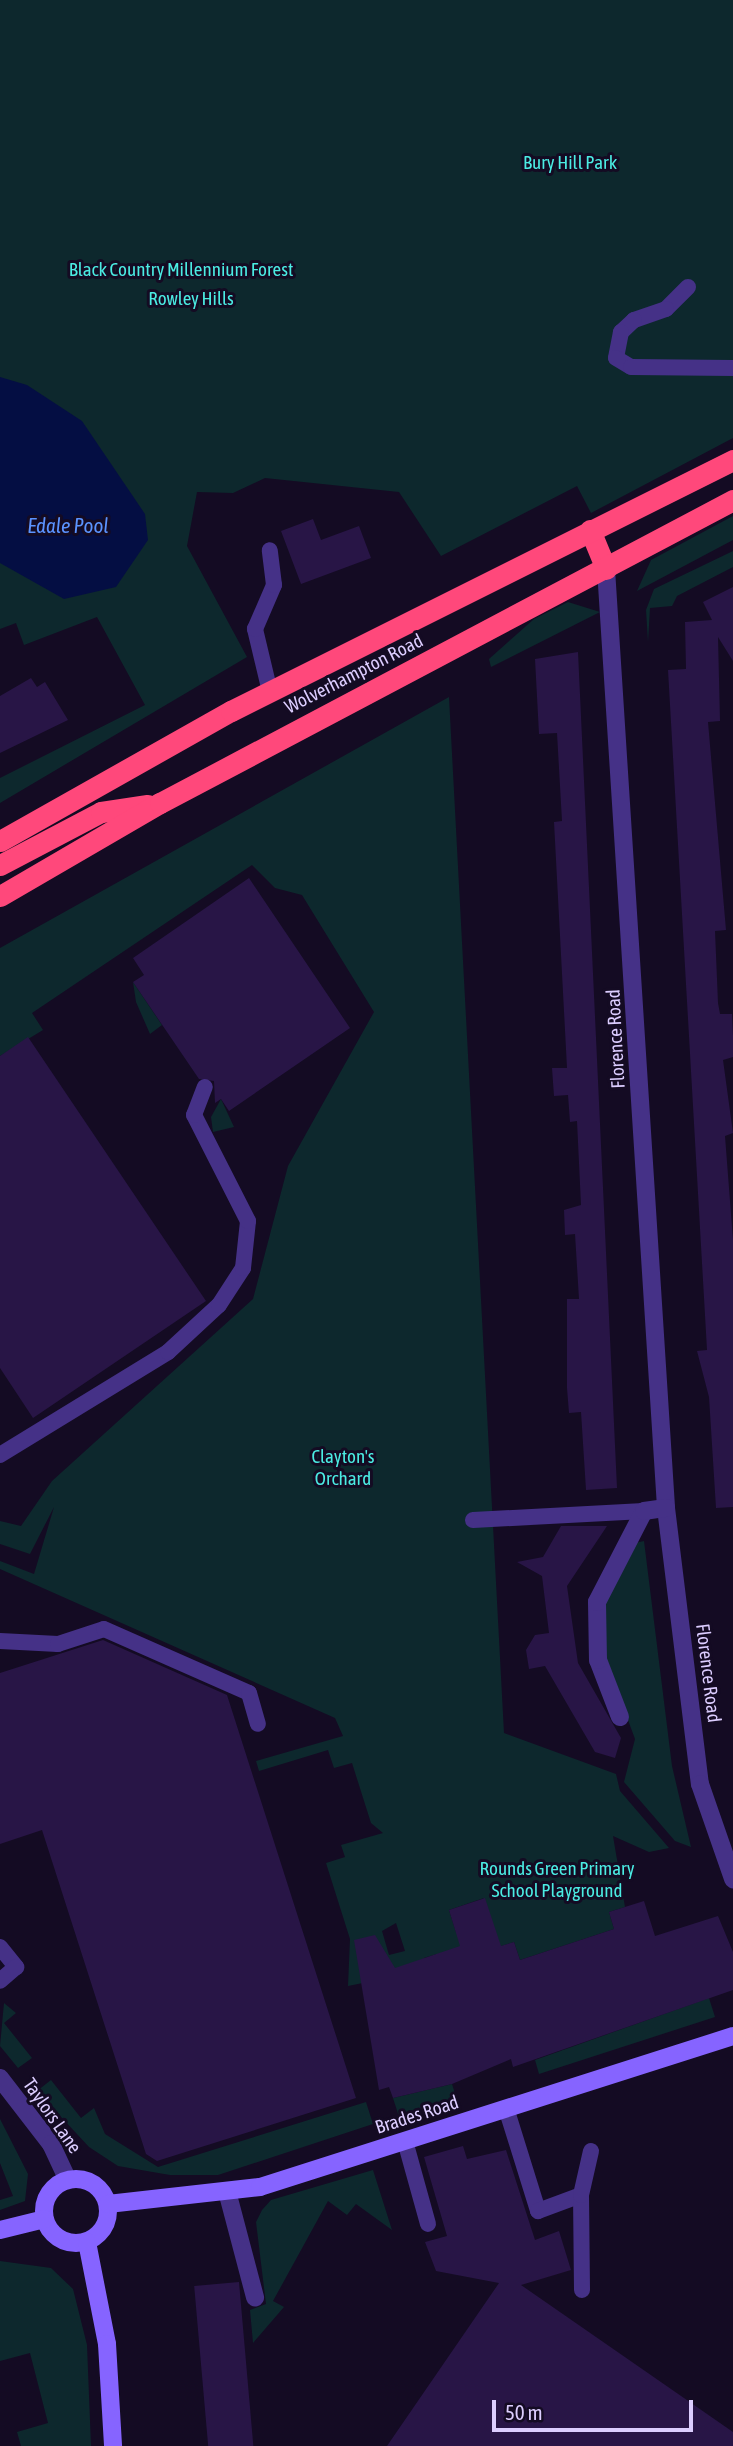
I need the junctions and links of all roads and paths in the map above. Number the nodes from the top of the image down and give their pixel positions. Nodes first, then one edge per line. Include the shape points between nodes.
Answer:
1 (688, 287) dead end
2 (733, 368) edge
3 (733, 460) edge
4 (733, 500) edge
5 (590, 530) junction
6 (270, 550) dead end
7 (606, 569) junction
8 (270, 692) junction
9 (160, 803) junction
10 (0, 841) edge
11 (0, 865) edge
12 (0, 897) edge
13 (205, 1087) dead end
14 (0, 1455) edge
15 (666, 1508) junction
16 (644, 1511) junction
17 (473, 1520) dead end
18 (0, 1642) edge
19 (621, 1717) dead end
20 (258, 1724) dead end
21 (733, 1879) edge
22 (0, 1947) edge
23 (0, 1981) edge
24 (733, 2036) edge
25 (0, 2078) edge
26 (506, 2108) junction
27 (405, 2141) junction
28 (591, 2151) dead end
29 (68, 2180) junction
30 (228, 2194) junction
31 (581, 2195) junction
32 (108, 2204) junction
33 (45, 2219) junction
34 (428, 2224) dead end
35 (0, 2230) edge
36 (87, 2242) junction
37 (582, 2290) dead end
38 (254, 2297) dead end
39 (113, 2446) edge

1 - 2 lane via 666,309 634,320 621,332 616,358 631,367
3 - 5 highway, Wolverhampton Road
4 - 7 highway, Wolverhampton Road
5 - 7 highway
5 - 8 highway, Wolverhampton Road
6 - 8 lane via 274,585 255,629
7 - 9 highway, Wolverhampton Road
7 - 15 street, Florence Road
8 - 10 highway, Wolverhampton Road
9 - 11 highway via 101,812
9 - 12 highway, Wolverhampton Road
13 - 14 lane via 194,1115 248,1221 243,1269 219,1305 168,1352
15 - 16 street
15 - 21 street, Florence Road via 700,1784
16 - 17 lane
16 - 19 street via 597,1602 598,1660
18 - 20 lane via 58,1644 104,1629 249,1693
22 - 23 lane via 16,1967
24 - 26 street, Brades Road
25 - 29 street, Taylors Lane via 57,2154
26 - 27 street, Brades Road
26 - 31 lane via 538,2211
27 - 30 street, Brades Road
27 - 34 lane
28 - 31 lane
29 - 32 street via 93,2184
29 - 33 street via 47,2196
30 - 32 street, Brades Road
30 - 38 street
31 - 37 lane
32 - 36 street via 105,2225
33 - 35 street
33 - 36 street via 64,2241
36 - 39 street via 107,2344

